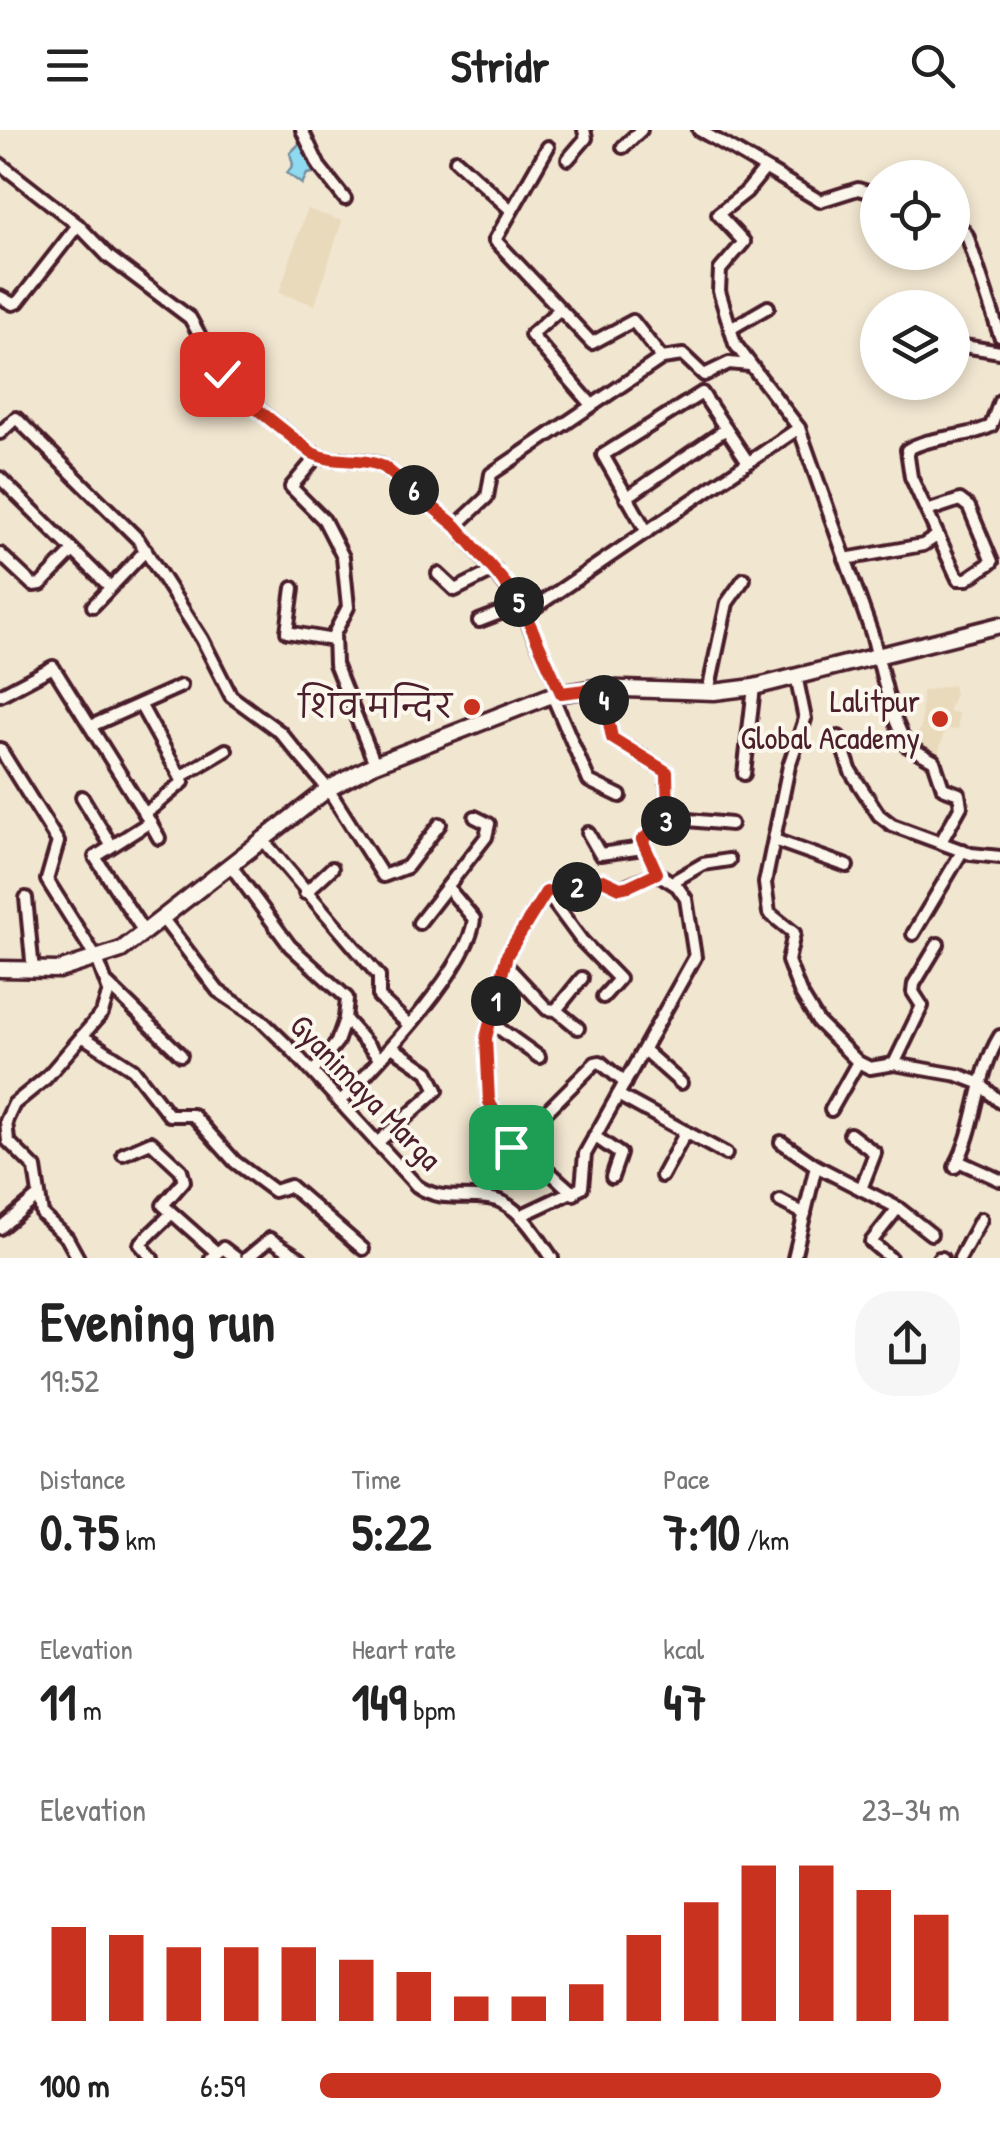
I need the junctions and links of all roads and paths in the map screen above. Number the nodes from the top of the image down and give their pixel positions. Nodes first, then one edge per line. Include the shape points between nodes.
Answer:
1 (302, 130) edge
2 (584, 130) edge
3 (641, 130) edge
4 (699, 130) edge
5 (548, 146) dead end
6 (623, 147) dead end
7 (568, 159) dead end
8 (456, 160) dead end
9 (0, 164) edge
10 (764, 170) junction
11 (860, 190) edge
12 (345, 198) dead end
13 (511, 210) junction
14 (78, 225) junction
15 (970, 245) edge
16 (0, 297) edge
17 (768, 307) dead end
18 (559, 310) junction
19 (732, 328) junction
20 (1000, 336) edge
21 (970, 347) edge
22 (1000, 352) edge
23 (662, 358) junction
24 (750, 366) junction
25 (1000, 401) edge
26 (592, 405) junction
27 (799, 428) junction
28 (726, 430) junction
29 (0, 432) edge
30 (317, 456) junction
31 (748, 462) junction
32 (0, 478) edge
33 (626, 498) junction
34 (930, 510) junction
35 (456, 526) junction
36 (647, 532) junction
37 (937, 536) junction
38 (146, 550) junction
39 (72, 552) junction
40 (0, 554) edge
41 (845, 559) junction
42 (494, 570) junction
43 (438, 574) dead end
44 (744, 579) dead end
45 (109, 586) junction
46 (292, 588) dead end
47 (93, 606) dead end
48 (523, 610) junction
49 (479, 621) dead end
50 (1000, 625) edge
51 (333, 640) junction
52 (878, 657) junction
53 (797, 680) junction
54 (180, 686) dead end
55 (602, 688) junction
56 (754, 688) junction
57 (708, 692) junction
58 (556, 694) junction
59 (0, 695) edge
60 (141, 706) junction
61 (91, 726) junction
62 (839, 737) dead end
63 (0, 749) edge
64 (226, 750) dead end
65 (375, 764) junction
66 (744, 774) dead end
67 (182, 776) junction
68 (328, 789) junction
69 (620, 796) dead end
70 (82, 797) dead end
71 (475, 817) dead end
72 (148, 818) junction
73 (668, 818) junction
74 (440, 824) dead end
75 (731, 824) dead end
76 (588, 833) dead end
77 (159, 838) dead end
78 (263, 840) junction
79 (774, 840) junction
80 (942, 840) junction
81 (111, 845) junction
82 (643, 848) junction
83 (963, 850) junction
84 (1000, 857) edge
85 (730, 860) dead end
86 (231, 866) junction
87 (847, 866) dead end
88 (332, 868) dead end
89 (657, 873) junction
90 (672, 882) junction
91 (448, 888) junction
92 (546, 892) junction
93 (305, 893) junction
94 (26, 898) dead end
95 (163, 919) junction
96 (419, 923) dead end
97 (144, 932) junction
98 (914, 934) dead end
99 (938, 944) dead end
100 (98, 961) junction
101 (505, 964) junction
102 (0, 969) edge
103 (33, 971) junction
104 (582, 978) dead end
105 (107, 983) junction
106 (602, 997) dead end
107 (556, 1010) junction
108 (344, 1019) junction
109 (490, 1022) junction
110 (409, 1024) junction
111 (578, 1028) dead end
112 (82, 1036) junction
113 (1000, 1036) edge
114 (392, 1047) junction
115 (645, 1051) junction
116 (180, 1055) dead end
117 (539, 1057) dead end
118 (380, 1059) junction
119 (858, 1062) junction
120 (894, 1064) junction
121 (313, 1072) junction
122 (625, 1083) junction
123 (682, 1083) dead end
124 (979, 1083) junction
125 (618, 1094) junction
126 (341, 1101) junction
127 (1000, 1102) edge
128 (831, 1110) dead end
129 (686, 1132) junction
130 (850, 1134) dead end
131 (594, 1136) junction
132 (781, 1142) dead end
133 (376, 1143) junction
134 (511, 1147) junction
135 (123, 1154) dead end
136 (726, 1154) dead end
137 (816, 1166) junction
138 (612, 1176) dead end
139 (662, 1176) dead end
140 (1000, 1180) edge
141 (861, 1189) junction
142 (574, 1194) junction
143 (37, 1197) junction
144 (780, 1201) dead end
145 (898, 1208) junction
146 (171, 1214) junction
147 (805, 1214) junction
148 (520, 1216) junction
149 (981, 1219) dead end
150 (0, 1228) edge
151 (931, 1234) dead end
152 (362, 1249) dead end
153 (214, 1255) edge
154 (881, 1256) edge
155 (78, 1258) edge
156 (152, 1258) edge
157 (236, 1258) edge
158 (247, 1258) edge
159 (300, 1258) edge
160 (552, 1258) edge
161 (794, 1258) edge
162 (960, 1258) edge

1 - 12 street
2 - 7 street via 586,138
3 - 6 street
4 - 10 street
5 - 13 street
8 - 13 street
9 - 14 street
10 - 11 street via 820,201
10 - 19 street via 718,214 744,242 720,270
13 - 18 street via 495,240
14 - 16 street via 18,302
14 - 30 street via 190,318 232,389
15 - 20 street
17 - 19 street
18 - 23 street via 594,344 634,321
18 - 26 street via 531,335
19 - 24 street
21 - 22 street
23 - 24 street via 683,355 704,375 729,363
23 - 26 street
24 - 27 street
25 - 34 street via 991,426 908,450 911,476
26 - 35 street via 491,474 487,497
27 - 31 street
27 - 41 street
28 - 31 street
28 - 33 street
28 - 33 street via 700,393 603,455
29 - 38 street via 16,418
30 - 35 street via 384,467
30 - 51 street via 291,487 324,520 343,558 348,606
31 - 36 street
32 - 39 street
33 - 36 street
34 - 37 street
34 - 37 street via 960,500 969,507 992,562 958,580
35 - 42 street
36 - 48 street
37 - 41 street via 922,545
38 - 45 street
38 - 68 street via 231,696 280,732
39 - 40 street via 32,585
39 - 45 street
41 - 52 street
42 - 43 street via 455,590
42 - 48 street
44 - 57 street via 727,603
45 - 47 street
46 - 51 street via 287,632
48 - 49 street
48 - 58 street
50 - 52 main road
51 - 65 street via 339,678
52 - 53 main road
52 - 80 street via 906,745 934,761 943,788 960,794 961,806
53 - 56 main road
53 - 79 street via 805,720
54 - 60 street
55 - 57 main road
55 - 58 main road
55 - 73 street via 612,738 667,772
56 - 57 main road
56 - 66 street
58 - 65 main road
58 - 69 street via 589,781
59 - 61 street via 53,667
60 - 61 street
60 - 67 street
61 - 72 street
62 - 80 street via 851,772 880,815
63 - 100 street via 58,842 47,880
64 - 67 street
65 - 68 main road
67 - 72 street
68 - 74 street via 387,878 407,867
68 - 78 main road
70 - 81 street
71 - 91 street via 490,828
72 - 77 street
72 - 81 street
73 - 75 street
73 - 82 street via 642,840
76 - 82 street via 600,854
78 - 86 main road
78 - 93 street
79 - 87 street
79 - 119 street via 766,901 794,934 791,974 811,1012
80 - 83 street
81 - 97 street via 95,858
82 - 89 street
83 - 84 street
83 - 98 street
85 - 90 street via 703,864
86 - 95 main road
86 - 108 street via 290,946 347,998
88 - 93 street
89 - 90 street
89 - 92 street via 620,888 603,880
90 - 115 street via 690,912 696,957
91 - 96 street
91 - 110 street via 470,911 473,926
92 - 101 street
92 - 106 street via 618,976
93 - 110 street via 379,976 382,1002
94 - 103 street
95 - 97 main road
95 - 121 street, Gyanimaya Marga via 218,991 260,1019
97 - 100 main road
99 - 120 street via 914,984 922,1006
100 - 103 main road
100 - 105 street
101 - 107 street via 541,1004
101 - 109 street
102 - 103 main road
104 - 107 street
105 - 112 street via 108,1003
105 - 116 street
107 - 111 street
108 - 118 street
108 - 121 street via 337,1042
109 - 117 street
109 - 134 street via 489,1102
110 - 114 street
112 - 143 street via 8,1112 8,1141 34,1168
112 - 152 street via 133,1069 169,1115 192,1115 256,1180 274,1191 290,1186
113 - 124 street
114 - 118 street
114 - 133 street via 428,1072 437,1090
115 - 122 street
115 - 123 street
118 - 126 street
119 - 120 street via 870,1068
119 - 128 street
120 - 124 street
121 - 126 street, Gyanimaya Marga
122 - 125 street
122 - 134 street via 594,1063
124 - 127 street
124 - 140 street via 972,1135 957,1164
125 - 129 street
125 - 131 street
126 - 133 street, Gyanimaya Marga
129 - 136 street
129 - 139 street
130 - 141 street via 875,1154
131 - 138 street via 620,1154
131 - 142 street via 584,1154 584,1182
132 - 137 street
133 - 148 street, Gyanimaya Marga via 425,1192 489,1198
134 - 142 street
135 - 146 street via 151,1142 181,1170 184,1181 163,1202
137 - 141 street
137 - 147 street
141 - 145 street
142 - 148 street
143 - 150 street
143 - 155 street via 42,1214
144 - 147 street
145 - 151 street
145 - 154 street via 872,1242
146 - 153 street
146 - 156 street via 140,1244
147 - 161 street
148 - 160 street
149 - 162 street
153 - 157 street via 223,1248
158 - 159 street via 270,1239

